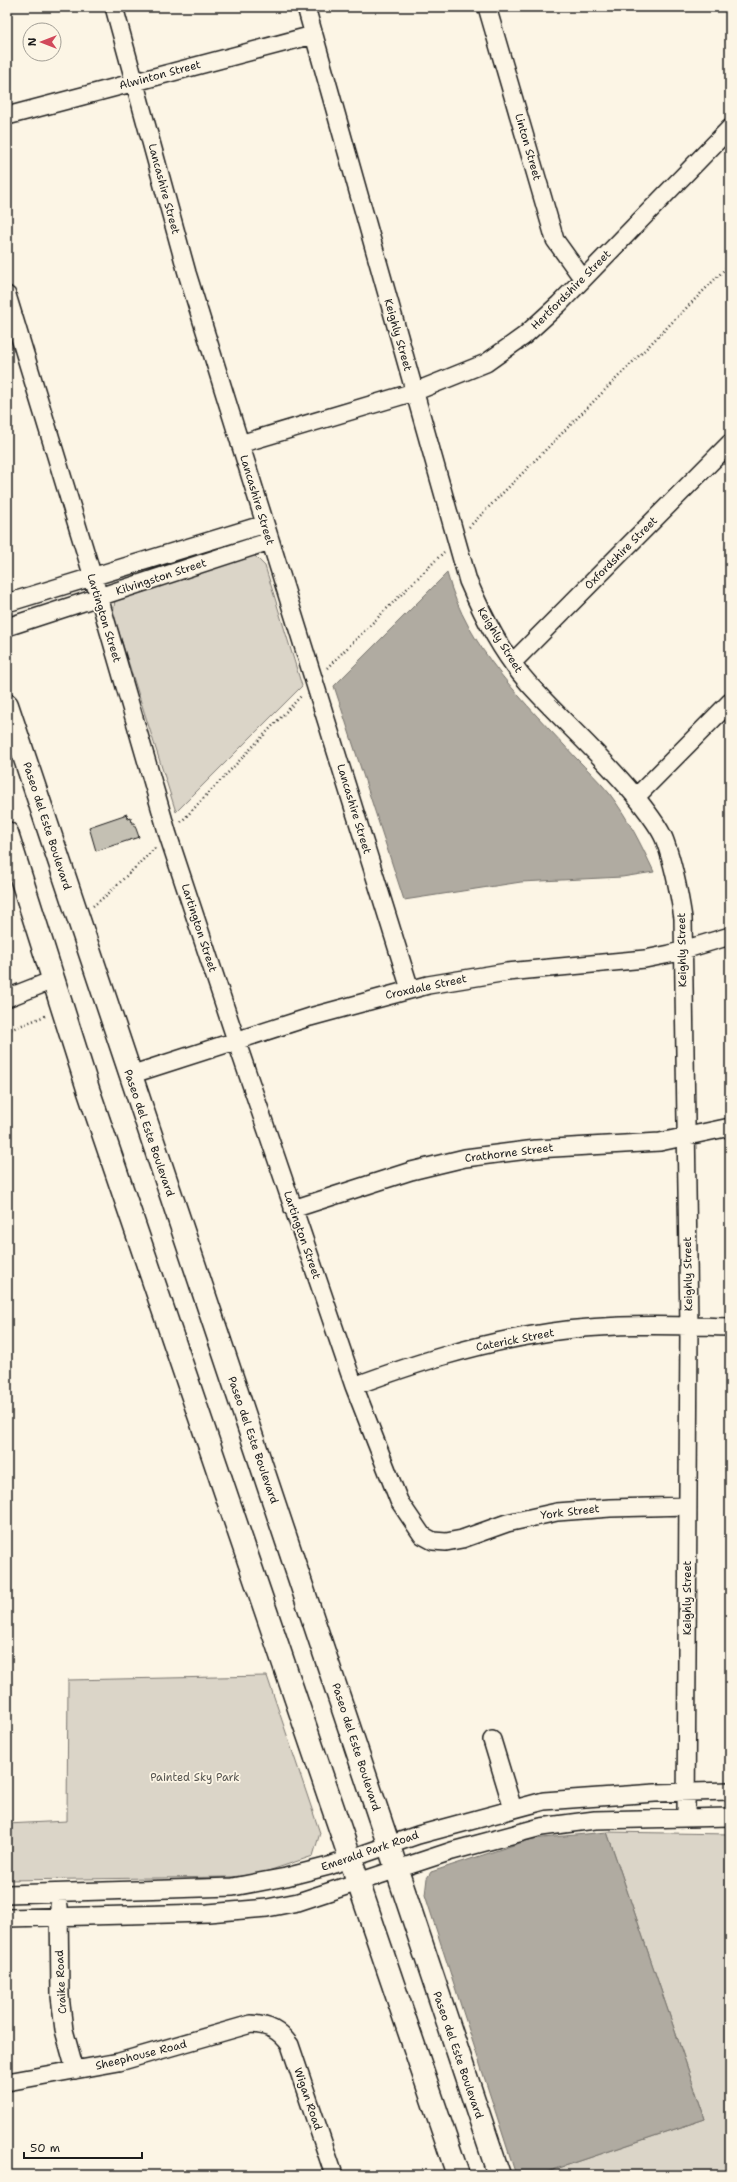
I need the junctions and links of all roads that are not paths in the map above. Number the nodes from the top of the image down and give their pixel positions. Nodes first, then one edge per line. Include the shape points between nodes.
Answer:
1 (114, 7) edge
2 (306, 7) edge
3 (487, 7) edge
4 (314, 35) junction
5 (135, 82) junction
6 (7, 116) edge
7 (730, 128) edge
8 (584, 279) junction
9 (7, 295) edge
10 (414, 392) junction
11 (730, 443) edge
12 (240, 444) junction
13 (265, 524) junction
14 (270, 541) junction
15 (92, 577) junction
16 (99, 597) junction
17 (7, 603) edge
18 (7, 627) edge
19 (512, 663) junction
20 (730, 702) edge
21 (7, 705) edge
22 (636, 797) junction
23 (7, 833) edge
24 (730, 936) edge
25 (682, 951) junction
26 (53, 980) junction
27 (410, 989) junction
28 (7, 998) edge
29 (236, 1040) junction
30 (130, 1075) junction
31 (730, 1127) edge
32 (686, 1136) junction
33 (293, 1210) junction
34 (689, 1326) junction
35 (730, 1327) edge
36 (354, 1386) junction
37 (688, 1506) junction
38 (433, 1541) joint
39 (492, 1740) dead end
40 (686, 1791) junction
41 (730, 1791) edge
42 (513, 1808) junction
43 (730, 1817) edge
44 (686, 1818) junction
45 (388, 1845) junction
46 (350, 1858) junction
47 (395, 1869) junction
48 (357, 1881) junction
49 (59, 1893) junction
50 (7, 1894) edge
51 (59, 1917) junction
52 (7, 1918) edge
53 (274, 2028) joint
54 (75, 2070) junction
55 (7, 2082) edge
56 (334, 2175) edge
57 (458, 2175) edge
58 (499, 2175) edge

1 - 5 street, Lancashire Street
2 - 4 street, Keighly Street
3 - 8 street, Linton Street via 555,240
4 - 5 street, Alwinton Street
4 - 10 street, Keighly Street
5 - 6 street, Alwinton Street
5 - 12 street, Lancashire Street via 187,273
7 - 8 street, Hertfordshire Street
8 - 10 street, Hertfordshire Street via 524,336 486,363
9 - 15 street, Lartington Street
10 - 12 street, Hertfordshire Street
10 - 19 street, Keighly Street via 468,581 484,619
11 - 19 street, Oxfordshire Street
12 - 13 street, Lancashire Street
13 - 14 street, Lancashire Street
13 - 15 street, Kilvingston Street
14 - 16 street, Kilvingston Street
14 - 27 street, Lancashire Street
15 - 16 street, Lartington Street
15 - 17 street, Kilvingston Street
16 - 18 street, Kilvingston Street
16 - 29 street, Lartington Street via 168,835
19 - 22 street, Keighly Street via 623,780
20 - 22 street
21 - 30 main road, Paseo del Este Boulevard
22 - 25 street, Keighly Street via 665,840 683,918
23 - 26 main road
24 - 25 street, Croxdale Street
25 - 27 street, Croxdale Street via 632,961 507,972
25 - 32 street, Keighly Street
26 - 28 street
26 - 46 main road
27 - 29 street, Croxdale Street
29 - 30 street, Croxdale Street
29 - 33 street, Lartington Street
30 - 45 main road, Paseo del Este Boulevard
31 - 32 street, Crathorne Street
32 - 33 street, Crathorne Street via 660,1142 536,1149 465,1158 411,1171
32 - 34 street, Keighly Street
33 - 36 street, Lartington Street
34 - 35 street, Caterick Street
34 - 36 street, Caterick Street via 539,1333 448,1355
34 - 37 street, Keighly Street
36 - 38 street, Lartington Street via 399,1501 422,1535
37 - 38 street, York Street via 557,1512 507,1523 462,1539
37 - 40 street, Keighly Street
39 - 42 street
40 - 41 street, Emerald Park Road
40 - 42 street, Emerald Park Road via 544,1801
40 - 44 street, Keighly Street
42 - 45 street, Emerald Park Road
43 - 44 street
44 - 47 street via 595,1820 541,1828
45 - 46 street, Emerald Park Road
45 - 47 main road, Paseo del Este Boulevard
46 - 48 main road
46 - 49 street, Emerald Park Road via 286,1877 233,1887
47 - 48 street
47 - 58 main road, Paseo del Este Boulevard
48 - 51 street via 298,1902 267,1908 208,1913
48 - 57 main road
49 - 50 street, Emerald Park Road
49 - 51 street, Craike Road
51 - 52 street
51 - 54 street, Craike Road via 60,1996 64,2030
53 - 54 street, Sheephouse Road via 251,2024 119,2062
53 - 56 street, Wigan Road via 290,2045
54 - 55 street, Sheephouse Road

